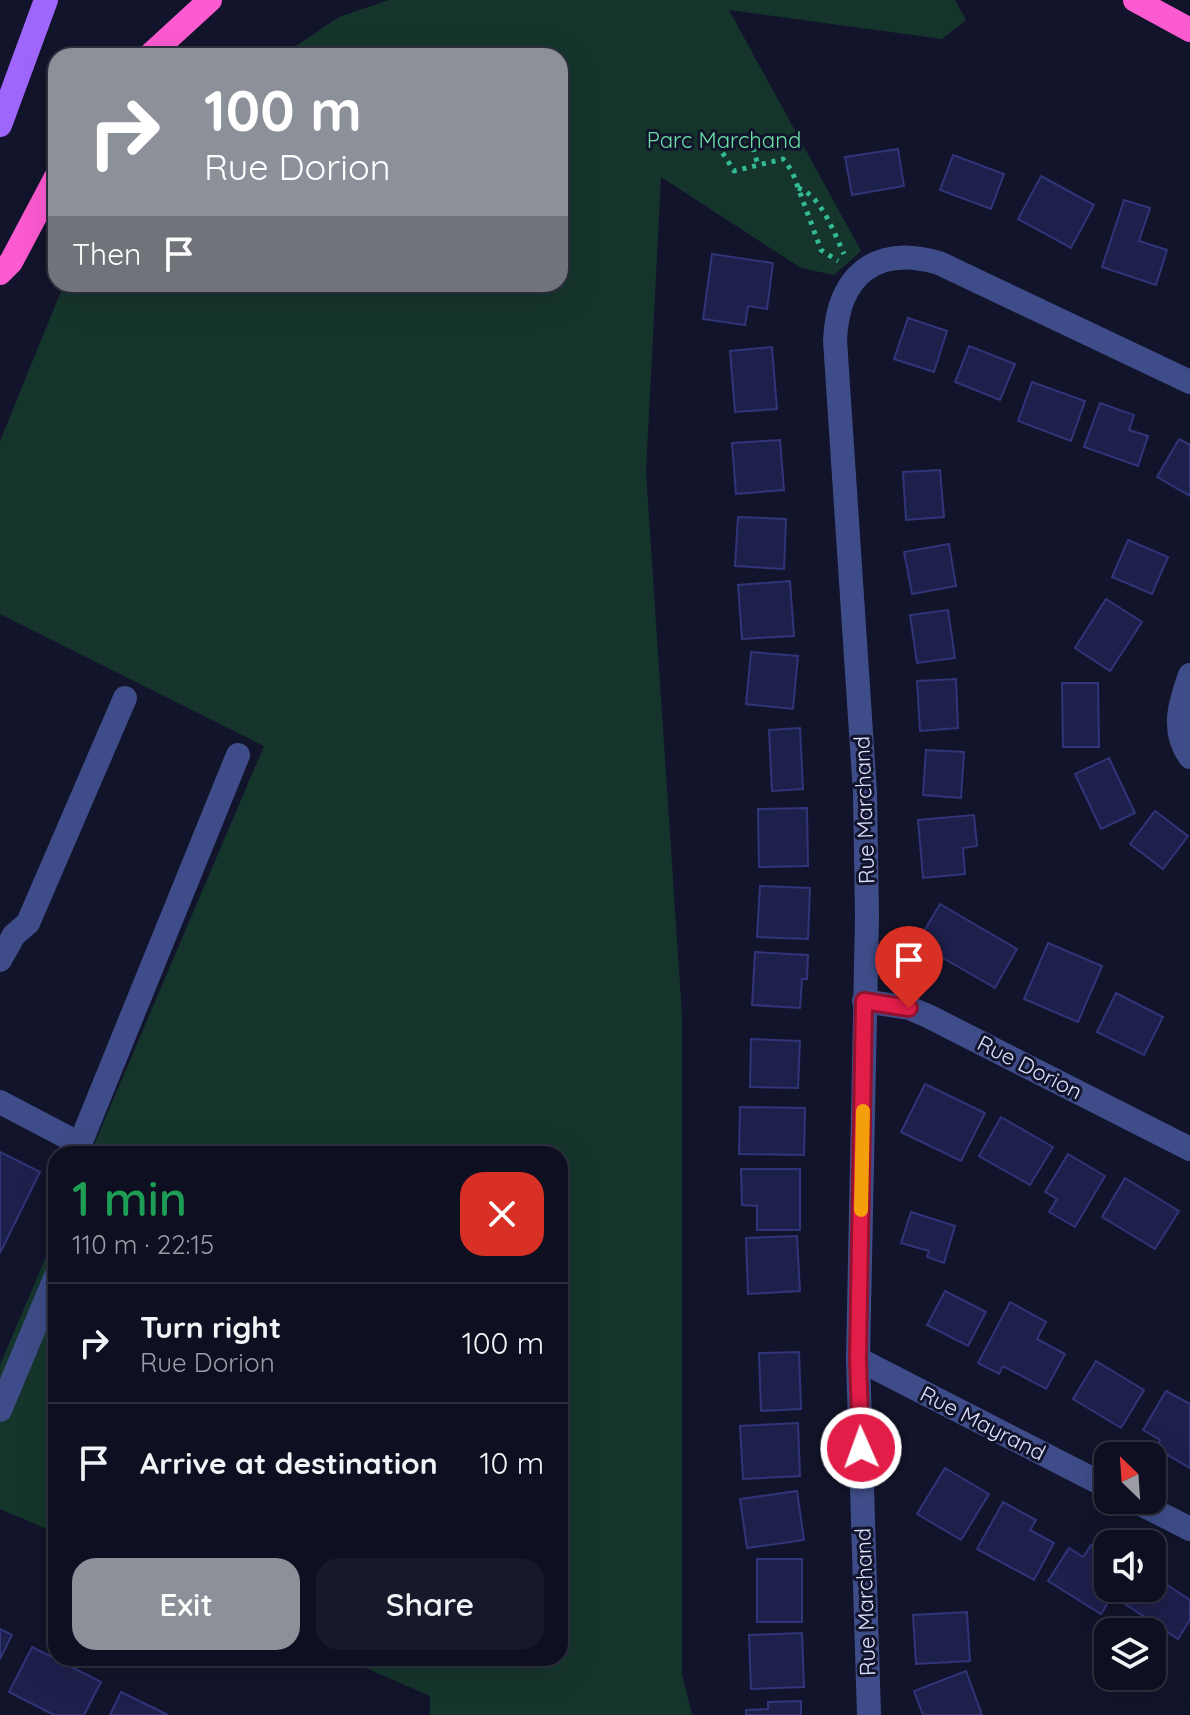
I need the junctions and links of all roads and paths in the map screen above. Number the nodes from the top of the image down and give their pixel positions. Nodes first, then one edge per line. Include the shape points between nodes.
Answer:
1 (46, 0) edge
2 (210, 0) edge
3 (1135, 0) edge
4 (1190, 30) edge
5 (158, 48) edge
6 (0, 125) edge
7 (712, 136) dead end
8 (753, 148) dead end
9 (761, 164) junction
10 (768, 174) dead end
11 (798, 188) junction
12 (48, 192) edge
13 (0, 273) edge
14 (1190, 382) edge
15 (1190, 675) edge
16 (125, 698) dead end
17 (238, 755) dead end
18 (1190, 757) edge
19 (7, 932) edge
20 (0, 960) edge
21 (864, 1001) junction
22 (0, 1102) edge
23 (76, 1146) edge
24 (82, 1146) edge
25 (1190, 1149) edge
26 (48, 1295) edge
27 (858, 1359) junction
28 (0, 1410) edge
29 (1094, 1480) edge
30 (1161, 1514) edge
31 (1190, 1529) edge
32 (869, 1715) edge

1 - 6 main road
2 - 5 highway
3 - 4 highway
7 - 9 path via 734,171
8 - 9 path
9 - 10 path
9 - 11 path via 783,159
11 - 11 path via 821,250 843,265 844,253 816,201
12 - 13 highway
14 - 21 street, Rue Marchand via 939,263 910,256 881,262 857,276 846,290 835,340 865,793
15 - 18 street via 1178,721
16 - 19 street via 28,923
17 - 24 street
19 - 20 street
21 - 25 street, Rue Dorion via 928,1016
21 - 27 street, Rue Marchand
22 - 23 street
26 - 28 street
27 - 29 street, Rue Mayrand
27 - 32 street, Rue Marchand
30 - 31 street

